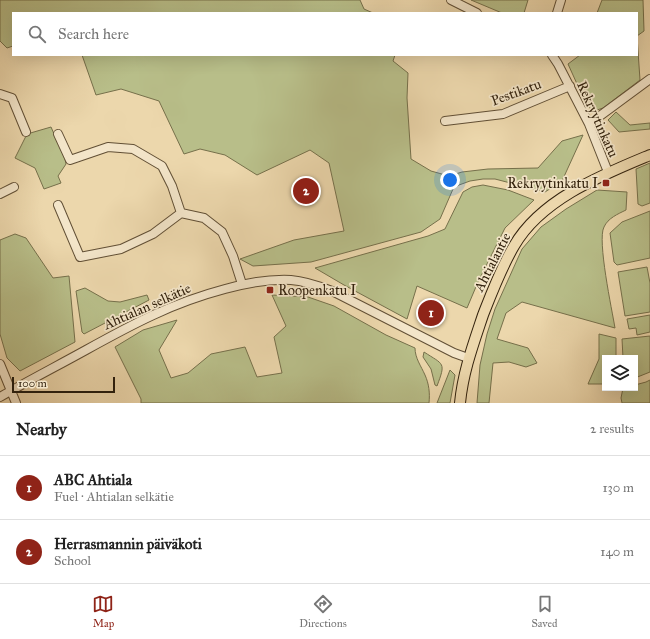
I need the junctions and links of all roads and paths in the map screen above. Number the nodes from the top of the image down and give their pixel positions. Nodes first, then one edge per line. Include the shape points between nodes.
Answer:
1 (451, 0) edge
2 (561, 0) edge
3 (475, 12) edge
4 (557, 12) edge
5 (553, 56) edge
6 (650, 78) edge
7 (570, 86) junction
8 (0, 94) edge
9 (445, 121) dead end
10 (589, 124) junction
11 (26, 132) dead end
12 (58, 134) dead end
13 (650, 155) edge
14 (608, 172) junction
15 (14, 187) dead end
16 (0, 194) edge
17 (58, 205) dead end
18 (181, 213) junction
19 (242, 284) junction
20 (468, 358) junction
21 (0, 364) edge
22 (12, 390) junction
23 (0, 397) edge
24 (16, 403) edge
25 (460, 403) edge

1 - 3 street
2 - 4 street
5 - 7 street, Rekryytinkatu
6 - 10 street
7 - 9 street, Pestikatu via 503,114
7 - 10 street, Rekryytinkatu
8 - 11 street via 12,98
10 - 14 street, Rekryytinkatu
12 - 18 street via 70,160 108,147 133,149 162,166
13 - 14 main road, Ahtialantie
14 - 20 main road, Ahtialantie via 571,192 545,210 528,226 514,245 493,288
15 - 16 street
17 - 18 street via 80,257 121,249 153,234
18 - 19 street via 204,218 222,232
19 - 20 street, Ahtialan selkätie via 291,280 312,284 332,291
19 - 22 street, Ahtialan selkätie via 198,296 140,320
20 - 25 main road, Ahtialantie
21 - 22 street
22 - 23 street, Ahtialan selkätie
22 - 24 street

